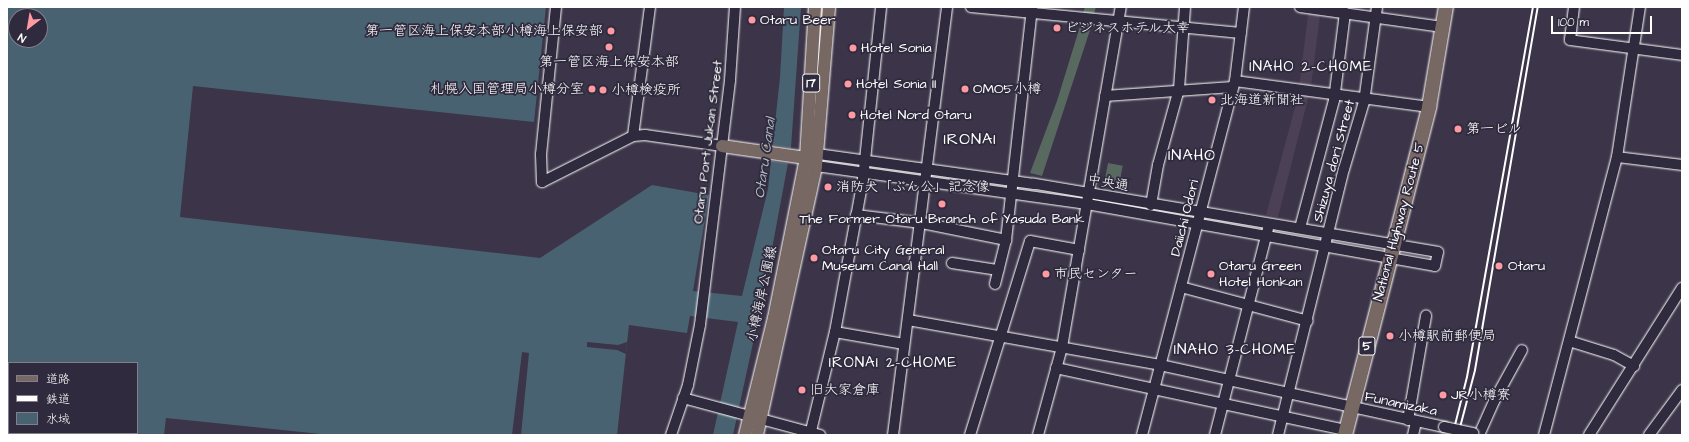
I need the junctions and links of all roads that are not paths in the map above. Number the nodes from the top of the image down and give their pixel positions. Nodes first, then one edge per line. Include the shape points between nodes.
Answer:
1 (556, 7) edge
2 (650, 7) edge
3 (735, 7) edge
4 (815, 7) edge
5 (829, 7) edge
6 (881, 7) edge
7 (947, 7) edge
8 (971, 7) edge
9 (1121, 7) edge
10 (1185, 7) edge
11 (1244, 7) edge
12 (1300, 7) edge
13 (1446, 7) edge
14 (1574, 7) edge
15 (1640, 7) edge
16 (1032, 10) edge
17 (1347, 11) edge
18 (1377, 12) edge
19 (1118, 21) junction
20 (1443, 27) junction
21 (1184, 28) junction
22 (1240, 33) junction
23 (1634, 50) junction
24 (1682, 55) edge
25 (1234, 84) junction
26 (1179, 89) junction
27 (1335, 94) junction
28 (1105, 96) junction
29 (1365, 98) junction
30 (1429, 106) junction
31 (633, 136) junction
32 (722, 146) junction
33 (1617, 157) junction
34 (806, 158) junction
35 (816, 160) junction
36 (1682, 165) edge
37 (864, 166) junction
38 (925, 174) junction
39 (1014, 181) junction
40 (1011, 192) junction
41 (1088, 194) junction
42 (1087, 204) junction
43 (1151, 205) junction
44 (1201, 212) junction
45 (856, 215) junction
46 (918, 223) junction
47 (1198, 223) junction
48 (1270, 224) junction
49 (1300, 228) junction
50 (1329, 233) junction
51 (1266, 235) junction
52 (1006, 240) junction
53 (1326, 245) junction
54 (1078, 250) junction
55 (1391, 250) junction
56 (952, 263) dead end
57 (998, 270) junction
58 (995, 284) dead end
59 (1181, 287) junction
60 (1682, 288) edge
61 (1249, 306) junction
62 (1426, 316) dead end
63 (908, 320) junction
64 (1308, 321) junction
65 (835, 332) junction
66 (1001, 337) junction
67 (1569, 341) junction
68 (904, 344) junction
69 (1062, 346) junction
70 (1522, 350) dead end
71 (1160, 365) junction
72 (1634, 366) junction
73 (1056, 368) junction
74 (1231, 380) junction
75 (1154, 389) junction
76 (1682, 390) edge
77 (1289, 394) junction
78 (683, 398) junction
79 (1224, 404) junction
80 (1353, 408) junction
81 (1283, 416) junction
82 (750, 417) junction
83 (1412, 421) junction
84 (1346, 432) edge
85 (813, 434) edge
86 (1477, 434) edge
87 (1651, 434) edge
88 (672, 435) edge
89 (745, 435) edge
90 (757, 435) edge
91 (893, 435) edge
92 (970, 435) edge
93 (1038, 435) edge
94 (1142, 435) edge
95 (1215, 435) edge
96 (1278, 435) edge
97 (1413, 435) edge
98 (1544, 435) edge
99 (1589, 435) edge

1 - 31 street via 541,154 542,182
2 - 31 street
3 - 32 street, Otaru Port Jukan Street via 735,30
4 - 34 main road, 17
5 - 35 main road, 17
6 - 37 street
7 - 38 street
8 - 16 street
9 - 19 street
10 - 21 street
11 - 22 street, Daiichi Odori
12 - 17 street
13 - 20 highway, National Highway Route 5 / 5
14 - 23 street via 1570,40
15 - 23 street
16 - 19 street
16 - 39 street
17 - 18 street
17 - 27 street
18 - 20 street
18 - 29 street, Shizuya dori Street
19 - 21 street
19 - 28 street
20 - 30 highway, National Highway Route 5 / 5
21 - 22 street
21 - 26 street
22 - 25 street, Daiichi Odori
23 - 24 street
23 - 33 street
25 - 26 street
25 - 27 street
25 - 44 street, Daiichi Odori
26 - 28 street
26 - 43 street via 1158,166
27 - 29 street
27 - 49 street
28 - 41 street
29 - 30 street
29 - 50 street, Shizuya dori Street
30 - 55 highway, National Highway Route 5 / 5
31 - 32 street via 645,135
32 - 34 main road
32 - 78 street, Otaru Port Jukan Street via 700,324
33 - 36 street
33 - 67 street
34 - 35 main road
34 - 82 main road, 小樽海岸公園線 via 774,318
35 - 37 street, 中央通
35 - 82 main road, 小樽海岸公園線
37 - 38 street, 中央通
37 - 45 street
38 - 39 street, 中央通
38 - 40 street, 中央通
38 - 46 street
39 - 40 street
39 - 41 street, 中央通
40 - 42 street, 中央通
40 - 52 street
41 - 42 street
41 - 43 street, 中央通
42 - 47 street, 中央通
42 - 54 street
43 - 44 street, 中央通
44 - 47 street, Daiichi Odori
44 - 48 street, 中央通
45 - 46 street
45 - 65 street
46 - 52 street
46 - 63 street
47 - 51 street, 中央通
47 - 59 street, Daiichi Odori
48 - 49 street, 中央通
48 - 51 street
49 - 50 street, 中央通
50 - 53 street, Shizuya dori Street
50 - 55 street, 中央通
51 - 53 street, 中央通
51 - 61 street
52 - 57 street
53 - 55 street, 中央通
53 - 64 street, Shizuya dori Street
54 - 66 street via 1030,241
54 - 69 street
55 - 80 highway, National Highway Route 5 / 5
56 - 57 street
57 - 58 street
59 - 61 street
59 - 71 street, Daiichi Odori
60 - 72 street
61 - 64 street
61 - 74 street
62 - 83 street
63 - 66 street, Funamizaka
63 - 68 street
64 - 77 street, Shizuya dori Street
65 - 68 street
65 - 85 street
66 - 69 street, Funamizaka
66 - 92 street
67 - 72 street via 1614,355
67 - 98 street
68 - 91 street
69 - 71 street, Funamizaka
69 - 73 street
70 - 86 street
71 - 74 street, Funamizaka
71 - 75 street, Daiichi Odori
72 - 99 street
73 - 75 street
73 - 93 street
74 - 77 street, Funamizaka
74 - 79 street
75 - 79 street
75 - 94 street, Daiichi Odori
76 - 87 street
77 - 80 street, Funamizaka
77 - 81 street, Shizuya dori Street
78 - 82 street
78 - 88 street
79 - 81 street
79 - 95 street
80 - 83 street, Funamizaka
80 - 84 highway, National Highway Route 5 / 5
81 - 84 street
81 - 96 street, Shizuya dori Street
82 - 85 street
82 - 89 main road, 小樽海岸公園線
82 - 90 main road, 小樽海岸公園線
83 - 86 street, Funamizaka, bridge
83 - 97 street

